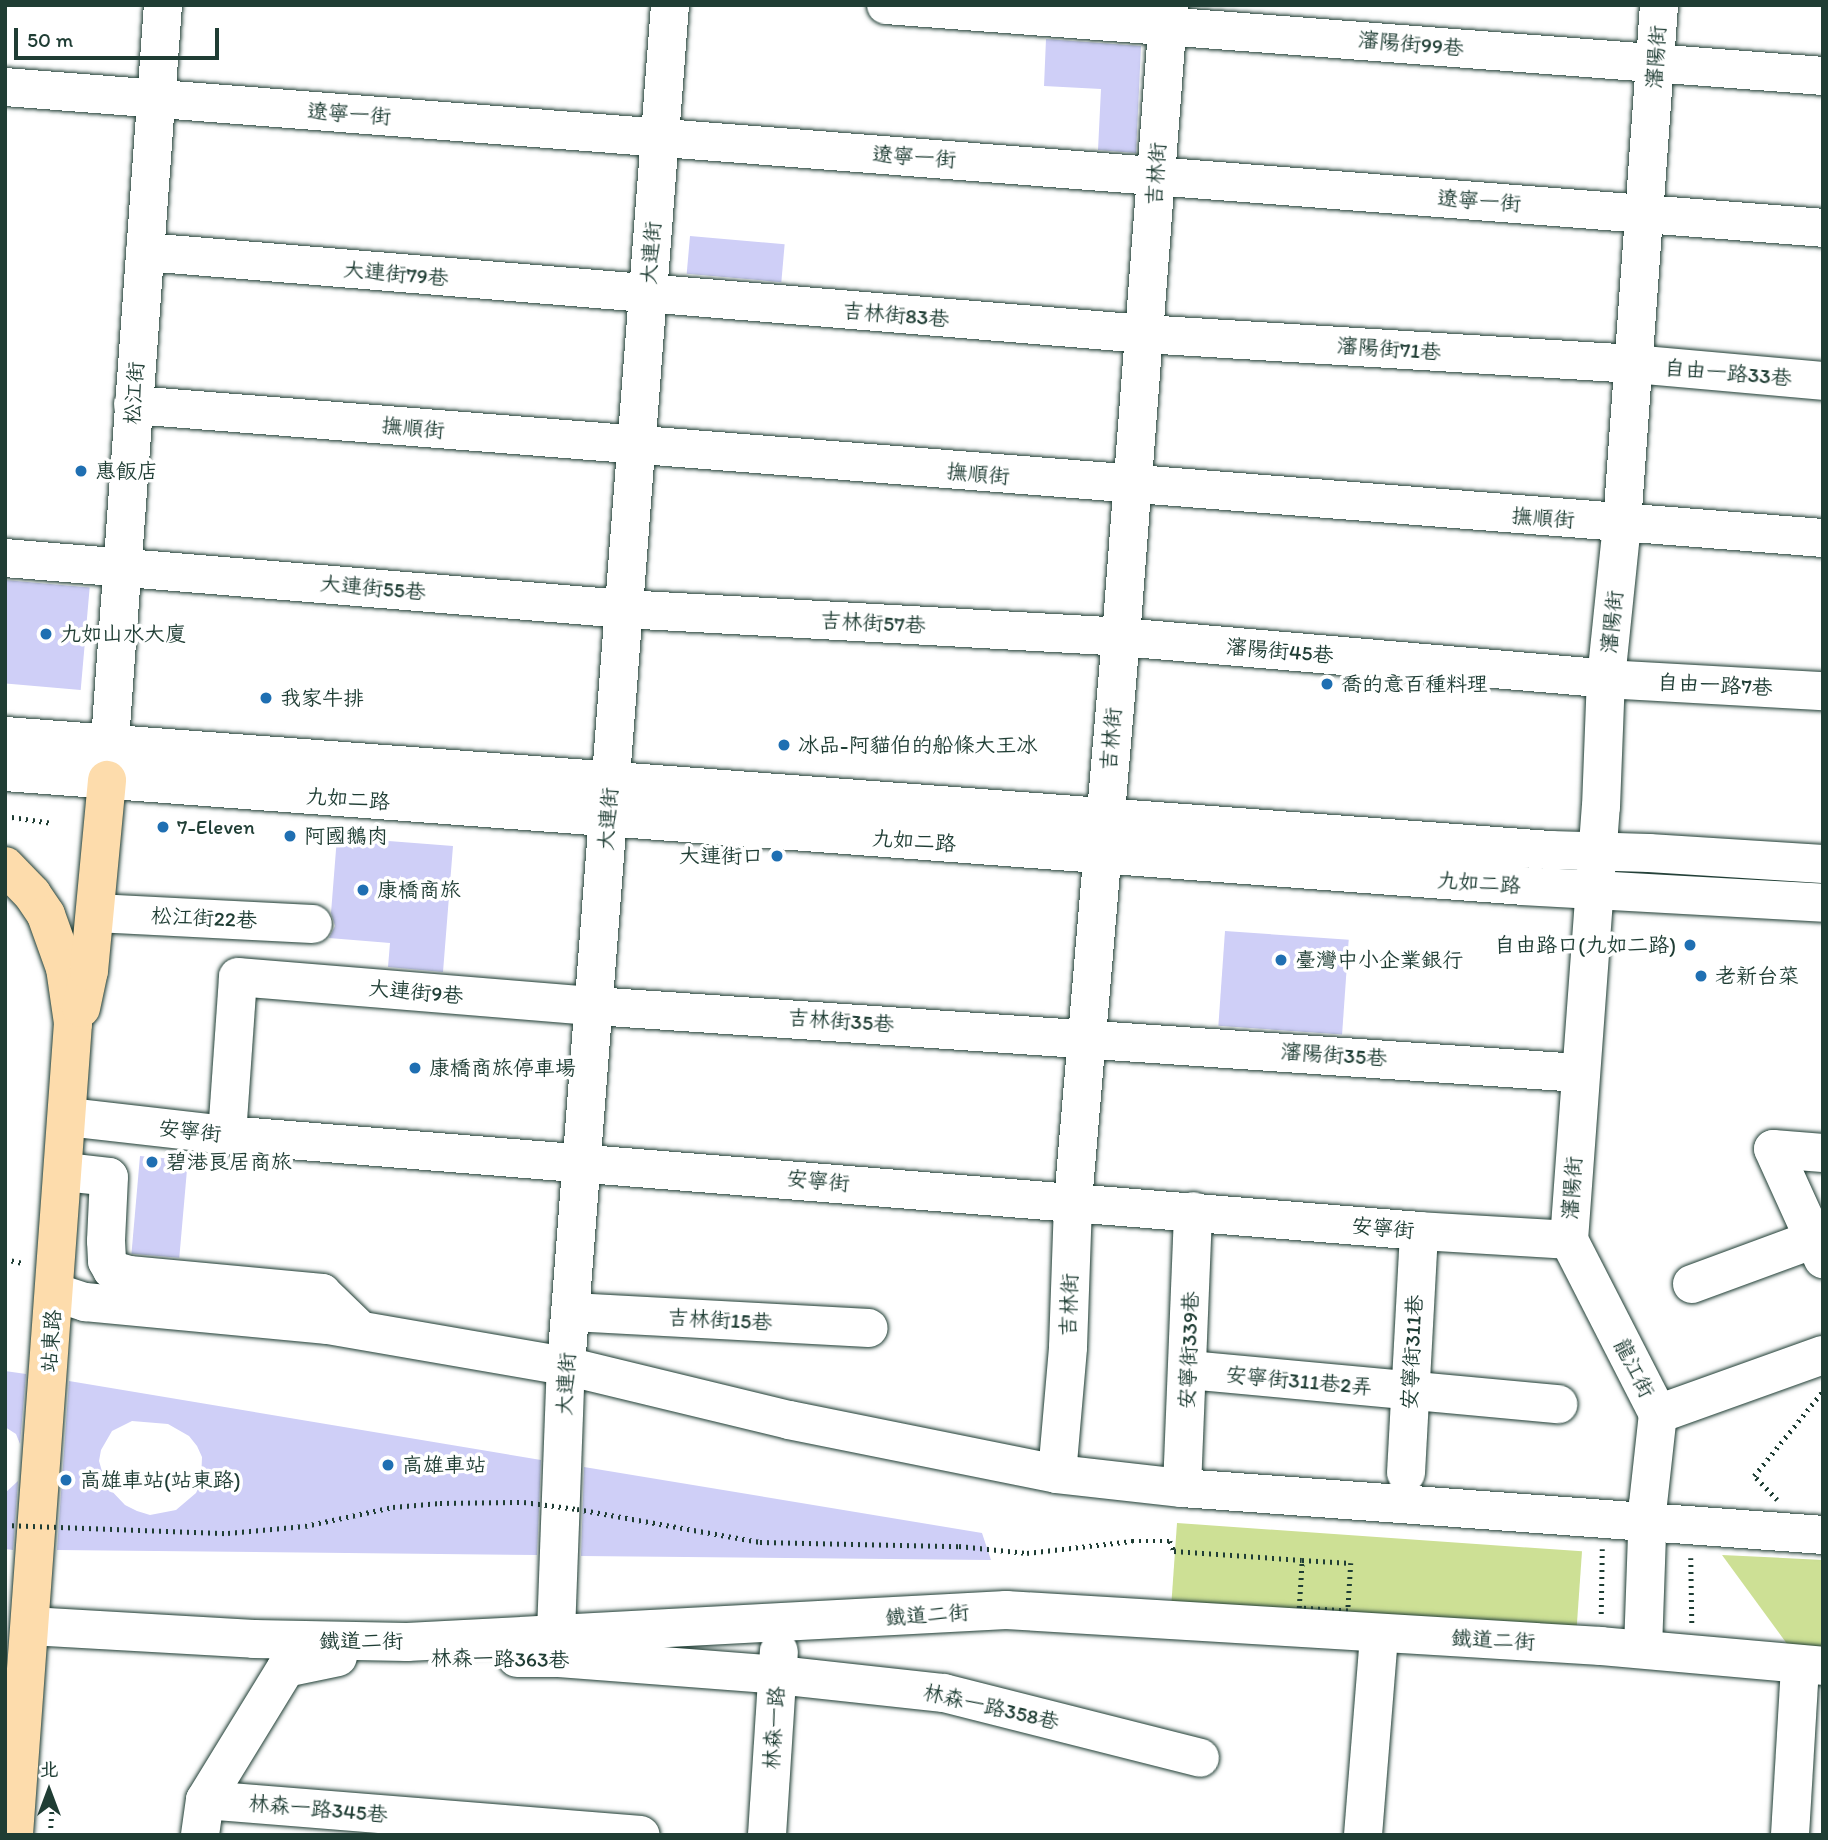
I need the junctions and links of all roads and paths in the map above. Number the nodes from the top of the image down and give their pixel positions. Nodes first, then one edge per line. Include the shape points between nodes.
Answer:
1 (163, 5) edge
2 (670, 5) edge
3 (886, 5) edge
4 (1659, 5) edge
5 (1168, 15) edge
6 (1655, 63) junction
7 (1823, 76) edge
8 (5, 87) edge
9 (156, 99) junction
10 (660, 138) junction
11 (1156, 176) junction
12 (1645, 214) junction
13 (1823, 228) edge
14 (145, 253) junction
15 (648, 295) junction
16 (1144, 334) junction
17 (1634, 365) junction
18 (1823, 381) edge
19 (133, 405) junction
20 (636, 446) junction
21 (1132, 486) junction
22 (1622, 524) junction
23 (1823, 538) edge
24 (5, 558) edge
25 (121, 567) junction
26 (624, 608) junction
27 (1121, 637) junction
28 (1606, 679) junction
29 (1823, 691) edge
30 (5, 736) edge
31 (108, 762) junction
32 (5, 772) edge
33 (609, 800) junction
34 (5, 816) edge
35 (52, 823) dead end
36 (1103, 837) junction
37 (1597, 852) junction
38 (1823, 864) edge
39 (5, 866) edge
40 (1594, 889) junction
41 (1823, 903) edge
42 (95, 913) junction
43 (313, 924) dead end
44 (594, 1006) junction
45 (1087, 1037) junction
46 (72, 1052) junction
47 (1580, 1073) junction
48 (68, 1117) junction
49 (227, 1135) junction
50 (1823, 1153) edge
51 (582, 1162) junction
52 (65, 1172) junction
53 (1073, 1201) junction
54 (1193, 1211) junction
55 (1419, 1231) junction
56 (1569, 1240) junction
57 (1818, 1249) edge
58 (5, 1259) edge
59 (20, 1263) dead end
60 (1692, 1284) dead end
61 (54, 1292) junction
62 (572, 1312) junction
63 (869, 1328) dead end
64 (360, 1330) junction
65 (1823, 1355) edge
66 (566, 1366) junction
67 (1189, 1370) junction
68 (1409, 1391) junction
69 (1823, 1391) edge
70 (1558, 1404) dead end
71 (1658, 1415) junction
72 (1406, 1473) dead end
73 (1057, 1474) junction
74 (1182, 1488) junction
75 (1785, 1508) dead end
76 (1647, 1524) junction
77 (5, 1525) edge
78 (1823, 1535) edge
79 (1602, 1546) dead end
80 (1703, 1559) dead end
81 (1302, 1560) junction
82 (1601, 1615) dead end
83 (780, 1621) junction
84 (1692, 1625) dead end
85 (30, 1626) junction
86 (556, 1633) junction
87 (1379, 1634) junction
88 (1643, 1649) junction
89 (1812, 1666) edge
90 (778, 1675) junction
91 (1200, 1758) dead end
92 (203, 1817) edge
93 (15, 1835) edge
94 (641, 1835) edge
95 (767, 1835) edge
96 (1363, 1835) edge
97 (1790, 1835) edge

1 - 9 street, 松江街
2 - 10 street, 大連街
3 - 5 street, 瀋陽街99巷
4 - 6 street, 瀋陽街
5 - 6 street, 瀋陽街99巷
5 - 11 street, 吉林街
6 - 7 street, 瀋陽街99巷
6 - 12 street, 瀋陽街
8 - 9 street, 遼寧一街
9 - 10 street, 遼寧一街
9 - 14 street, 松江街
10 - 11 street, 遼寧一街
10 - 15 street, 大連街
11 - 12 street, 遼寧一街
11 - 16 street, 吉林街
12 - 13 street, 遼寧一街
12 - 17 street, 瀋陽街
14 - 15 street, 大連街79巷
14 - 19 street, 松江街
15 - 16 street, 吉林街83巷
15 - 20 street, 大連街
16 - 17 street, 瀋陽街71巷
16 - 21 street, 吉林街
17 - 18 street, 自由一路33巷
17 - 22 street, 瀋陽街
19 - 20 street, 撫順街
19 - 25 street, 松江街
20 - 21 street, 撫順街
20 - 26 street, 大連街
21 - 22 street, 撫順街
21 - 27 street, 吉林街
22 - 23 street, 撫順街
22 - 28 street, 瀋陽街
24 - 25 street, 大連街55巷
25 - 26 street, 大連街55巷
25 - 31 street, 松江街
26 - 27 street, 吉林街57巷
26 - 33 street, 大連街
27 - 28 street, 瀋陽街45巷
27 - 36 street, 吉林街
28 - 29 street, 自由一路7巷
28 - 37 street, 瀋陽街
30 - 31 street, 九如二路
31 - 32 street, 九如二路
31 - 33 street, 九如二路
31 - 42 main road
33 - 36 street, 九如二路
33 - 44 street, 大連街
34 - 35 path
36 - 37 street, 九如二路
36 - 40 street, 九如二路
36 - 45 street, 吉林街
37 - 38 street, 九如二路
37 - 40 street, 瀋陽街
39 - 46 main road, 站東路 via 32,894 57,941 71,995
40 - 41 street, 九如二路
40 - 47 street, 瀋陽街
42 - 43 street, 松江街22巷
42 - 46 main road via 89,971
44 - 45 street, 吉林街35巷
44 - 49 street, 大連街9巷 via 238,977
44 - 51 street, 大連街
45 - 47 street, 瀋陽街35巷
45 - 53 street, 吉林街
46 - 48 main road, 站東路
47 - 56 street, 瀋陽街
48 - 49 street, 安寧街
48 - 52 main road, 站東路
49 - 51 street, 安寧街
50 - 57 street via 1773,1149
51 - 53 street, 安寧街
51 - 62 street, 大連街
52 - 61 main road, 站東路
52 - 64 street via 109,1177 106,1241 111,1270 322,1293
53 - 54 street, 安寧街
53 - 73 street, 吉林街 via 1068,1347
54 - 55 street, 安寧街
54 - 67 street, 安寧街339巷
55 - 56 street, 安寧街
55 - 68 street, 安寧街311巷
56 - 71 street, 龍江街
57 - 60 street
58 - 59 path
61 - 64 street via 85,1301
61 - 85 main road, 站東路
62 - 63 street, 吉林街15巷
62 - 66 street, 大連街
64 - 66 street
65 - 71 street, 龍江街
66 - 73 street via 789,1420
66 - 86 street, 大連街
67 - 68 street, 安寧街311巷2弄
67 - 74 street, 安寧街339巷
68 - 70 street, 安寧街311巷2弄
68 - 72 street, 安寧街311巷
69 - 75 path via 1754,1476
71 - 76 street
73 - 74 street
74 - 76 street
76 - 78 street
76 - 88 street
77 - 81 path, bridge via 228,1533 293,1527 393,1507 524,1502 760,1542 933,1545 1027,1553 1132,1541 1170,1542 1174,1551
79 - 82 path
80 - 84 path via 1689,1558
81 - 81 path via 1351,1563 1348,1611 1299,1608
83 - 86 street, 鐵道二街
83 - 87 street, 鐵道二街 via 1006,1610
83 - 90 street, 林森一路
85 - 86 street, 鐵道二街 via 331,1643
85 - 93 main road, 站東路
87 - 88 street, 鐵道二街
87 - 96 street
88 - 89 street, 鐵道二街
89 - 97 street
90 - 91 street, 林森一路358巷 via 944,1693
90 - 92 street, 林森一路363巷 via 559,1658 333,1657 286,1668
90 - 95 street, 林森一路
92 - 94 street, 林森一路345巷

